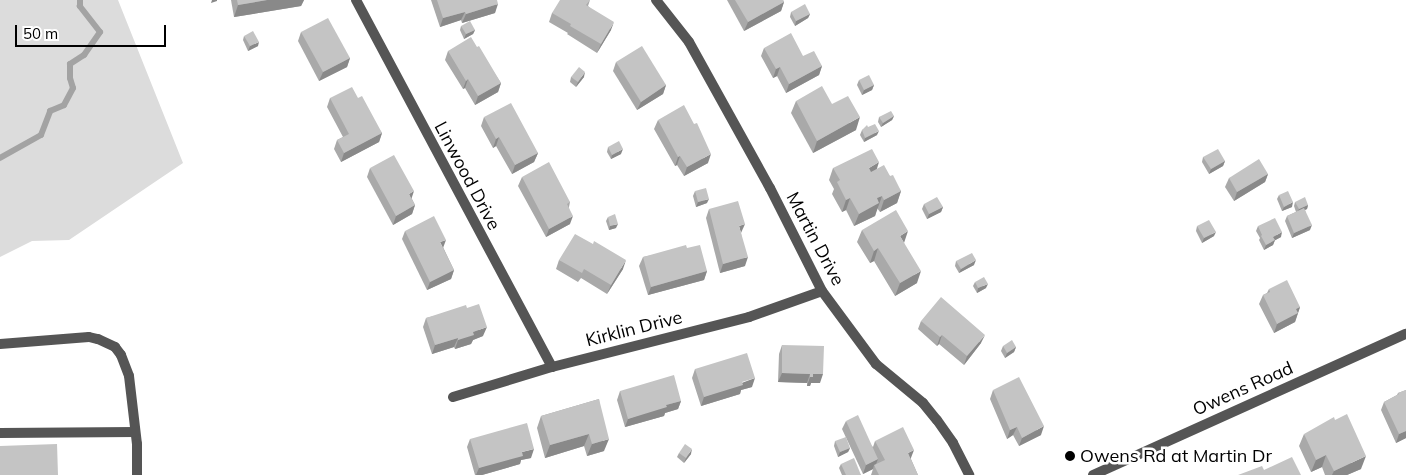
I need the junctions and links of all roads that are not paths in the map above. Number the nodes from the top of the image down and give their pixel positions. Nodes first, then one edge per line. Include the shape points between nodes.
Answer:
1 (356, 0) edge
2 (656, 0) edge
3 (822, 291) junction
4 (1406, 334) edge
5 (0, 344) edge
6 (552, 367) junction
7 (453, 397) dead end
8 (135, 432) junction
9 (0, 434) edge
10 (137, 475) edge
11 (969, 475) edge
12 (1094, 475) edge

1 - 6 street, Linwood Drive
2 - 3 street, Martin Drive via 689,42 770,188
3 - 6 street, Kirklin Drive via 749,317
3 - 11 street, Martin Drive via 876,364 923,403 937,420
4 - 12 street, Owens Road
5 - 8 street via 89,337 115,347 129,376
6 - 7 street, Kirklin Drive
8 - 9 street
8 - 10 street

